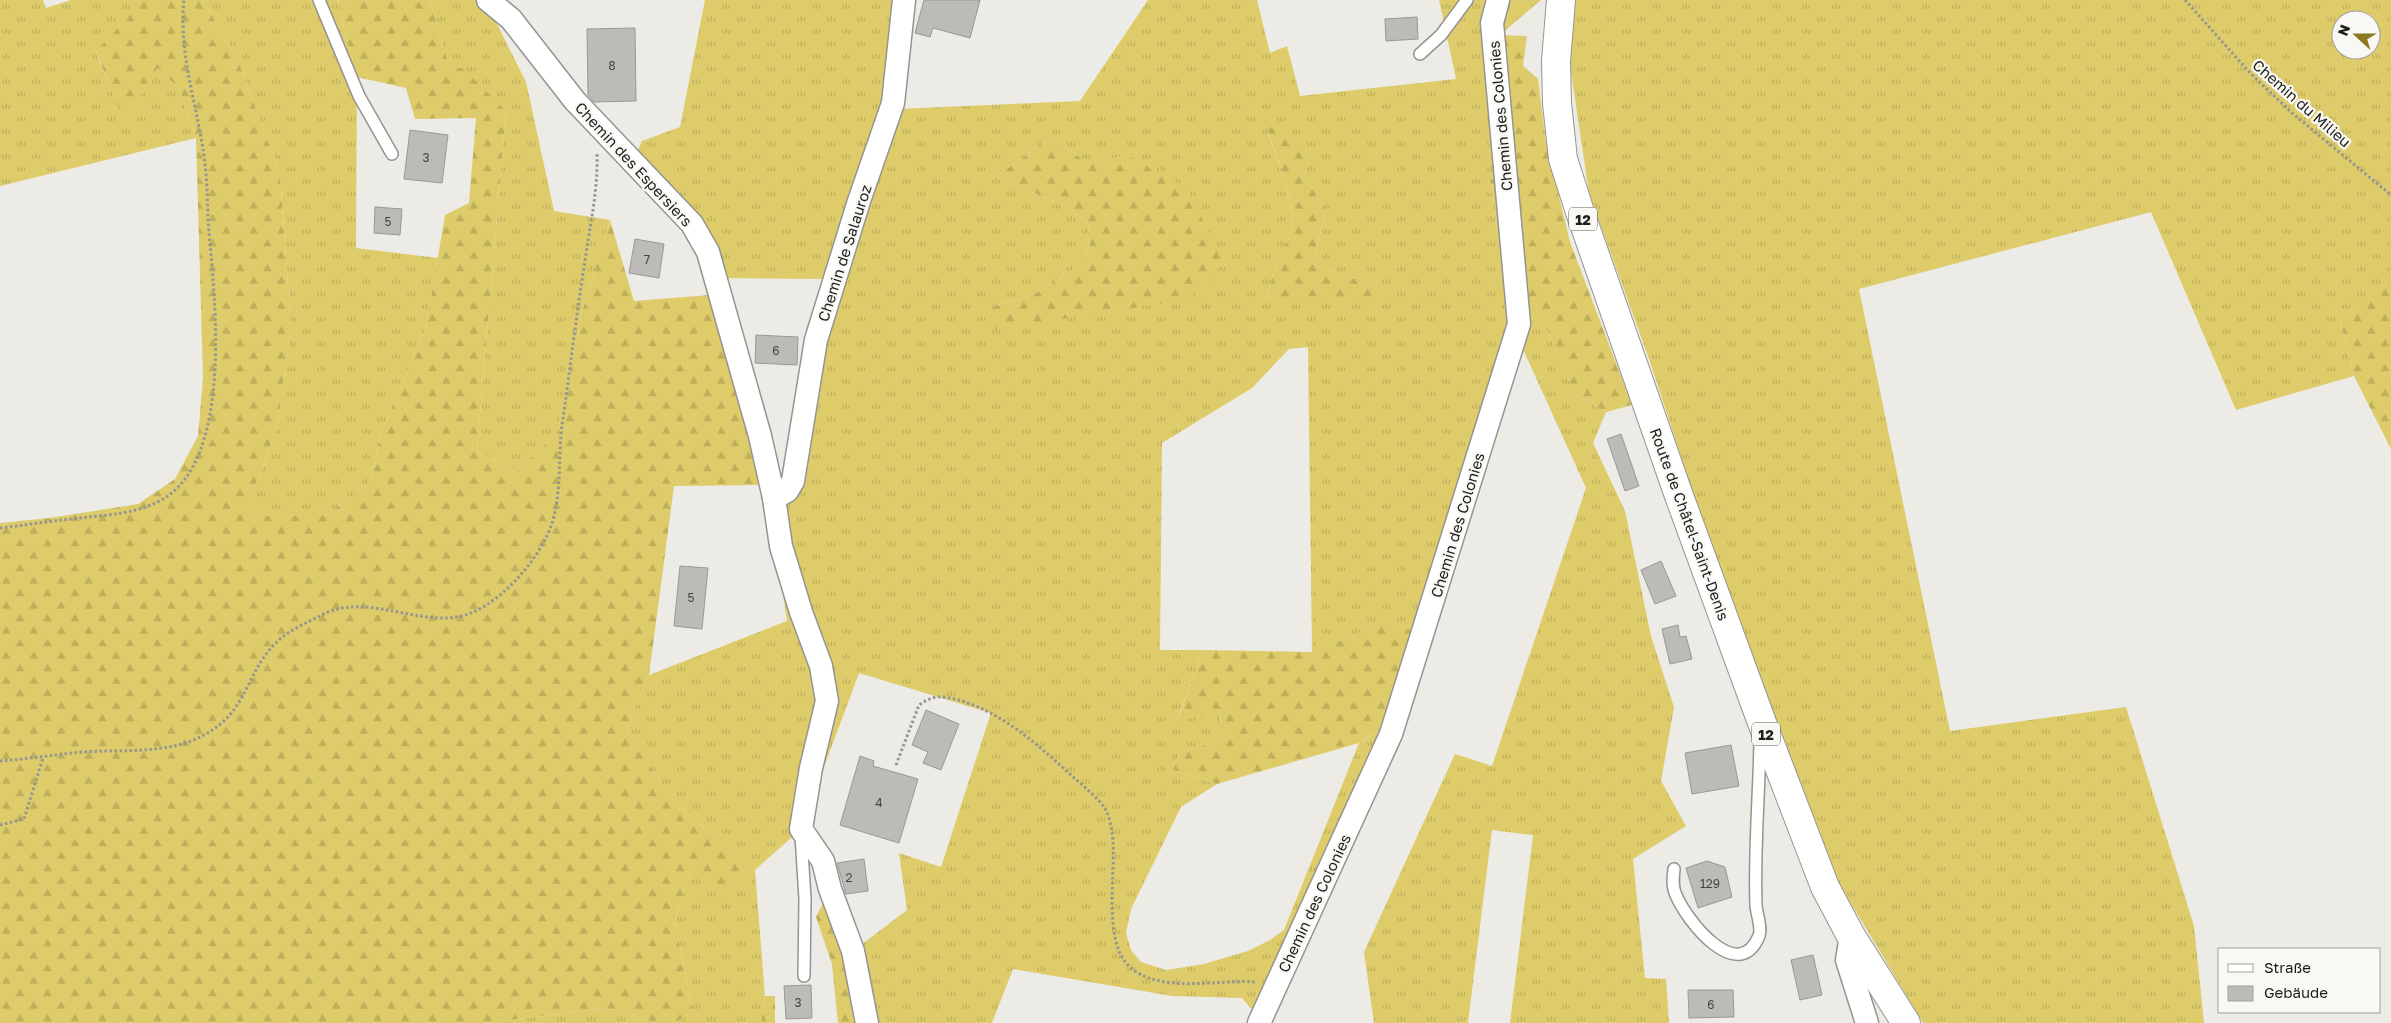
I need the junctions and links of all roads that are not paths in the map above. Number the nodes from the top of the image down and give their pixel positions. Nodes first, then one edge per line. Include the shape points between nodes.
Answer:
1 (319, 0) edge
2 (488, 0) edge
3 (904, 0) edge
4 (1467, 0) edge
5 (1498, 0) edge
6 (1561, 0) edge
7 (1420, 54) dead end
8 (392, 154) dead end
9 (774, 498) junction
10 (1761, 720) junction
11 (801, 828) junction
12 (1674, 869) dead end
13 (1851, 936) junction
14 (804, 976) dead end
15 (867, 1023) edge
16 (1259, 1023) edge
17 (1867, 1023) edge
18 (1906, 1023) edge

1 - 8 lane via 359,96
2 - 9 street, Chemin des Espersiers via 511,19 575,101 692,224 708,252 758,427
3 - 9 street, Chemin de Salauroz via 894,103 859,201 816,340 793,481 787,491
4 - 7 lane via 1441,35
5 - 16 street, Chemin des Colonies via 1492,23 1519,324 1391,734
6 - 10 main road, Route de Châtel-Saint-Denis / 12 via 1556,61 1564,159 1652,421
9 - 11 street, Chemin des Espersiers via 781,546 821,666 827,701
10 - 12 lane via 1756,906 1760,934 1752,948 1742,954 1731,953 1704,938 1676,895 1672,882
10 - 13 main road, Route de Châtel-Saint-Denis / 12 via 1825,887
11 - 14 lane via 805,899
11 - 15 street via 823,861 853,951
13 - 17 street via 1847,960
13 - 18 main road, Route de Châtel-Saint-Denis / 12

